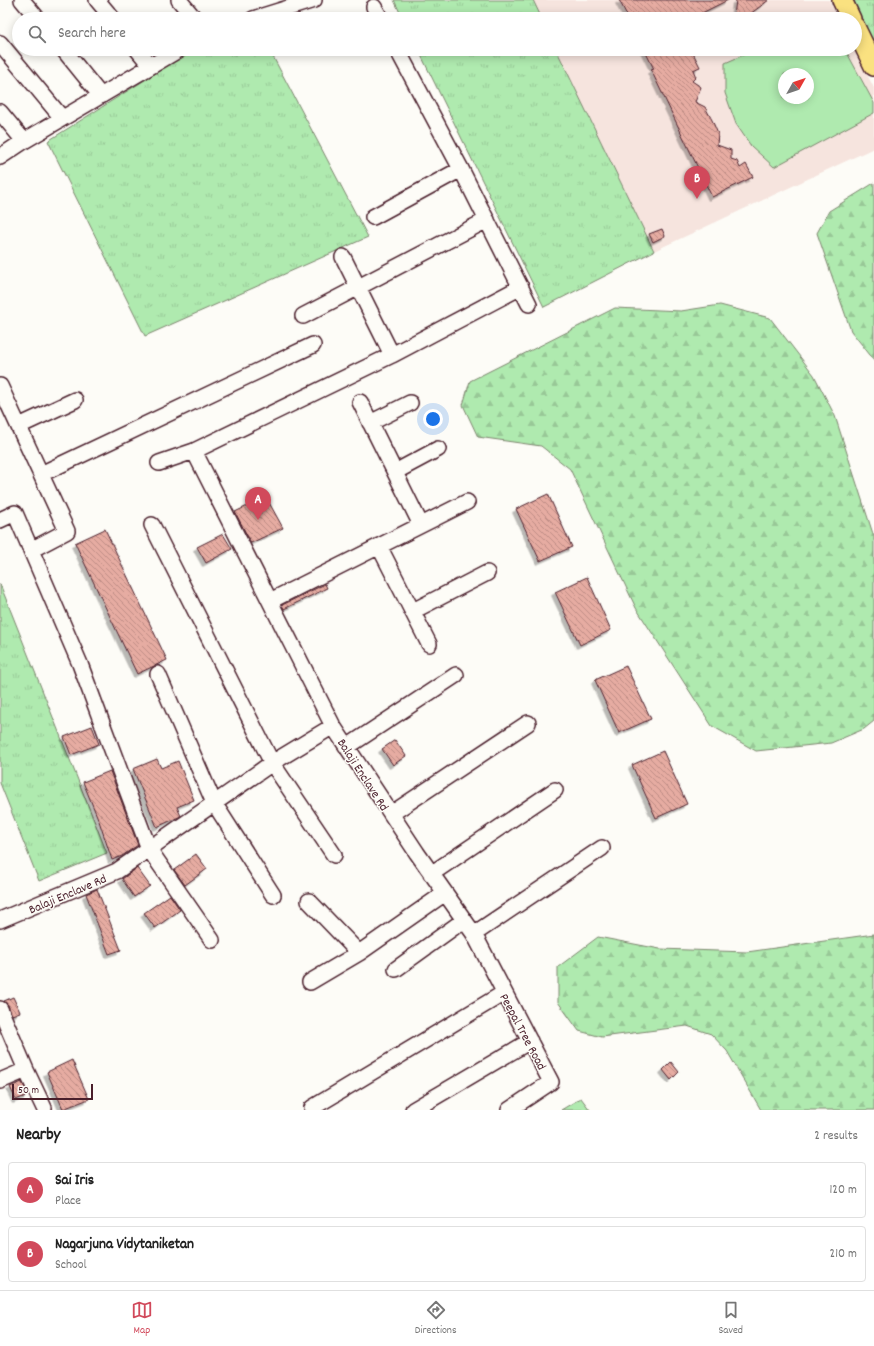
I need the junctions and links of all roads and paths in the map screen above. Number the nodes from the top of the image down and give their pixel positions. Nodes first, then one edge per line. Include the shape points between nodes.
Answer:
1 (22, 0) edge
2 (97, 0) edge
3 (180, 0) edge
4 (314, 0) edge
5 (842, 0) edge
6 (277, 5) edge
7 (32, 12) edge
8 (107, 12) edge
9 (189, 12) edge
10 (265, 12) edge
11 (848, 12) edge
12 (862, 41) edge
13 (0, 43) edge
14 (68, 56) edge
15 (143, 56) edge
16 (168, 56) edge
17 (401, 56) edge
18 (151, 66) junction
19 (874, 66) edge
20 (101, 96) junction
21 (0, 112) edge
22 (62, 118) junction
23 (24, 141) junction
24 (0, 156) edge
25 (461, 169) junction
26 (373, 217) dead end
27 (487, 220) junction
28 (343, 257) dead end
29 (522, 287) junction
30 (359, 288) junction
31 (529, 304) dead end
32 (303, 316) dead end
33 (313, 344) dead end
34 (392, 355) junction
35 (0, 386) edge
36 (75, 400) dead end
37 (360, 402) dead end
38 (410, 403) dead end
39 (370, 423) junction
40 (19, 426) junction
41 (438, 449) dead end
42 (194, 451) junction
43 (159, 463) dead end
44 (395, 472) junction
45 (41, 474) junction
46 (467, 502) dead end
47 (0, 520) edge
48 (152, 525) dead end
49 (421, 525) junction
50 (379, 546) junction
51 (31, 550) junction
52 (487, 573) dead end
53 (270, 601) junction
54 (412, 611) junction
55 (429, 644) dead end
56 (158, 674) dead end
57 (456, 675) dead end
58 (528, 722) dead end
59 (333, 726) junction
60 (347, 747) junction
61 (272, 763) junction
62 (555, 790) dead end
63 (214, 803) junction
64 (391, 814) junction
65 (602, 848) dead end
66 (149, 849) junction
67 (334, 855) dead end
68 (431, 874) junction
69 (445, 893) junction
70 (273, 895) dead end
71 (309, 901) dead end
72 (0, 920) edge
73 (464, 920) junction
74 (474, 934) junction
75 (212, 940) dead end
76 (359, 953) junction
77 (396, 969) dead end
78 (310, 982) dead end
79 (504, 993) junction
80 (0, 1009) edge
81 (530, 1041) junction
82 (26, 1070) junction
83 (0, 1082) edge
84 (44, 1108) dead end
85 (312, 1108) dead end
86 (412, 1110) edge
87 (509, 1110) edge

1 - 7 street
2 - 8 street
3 - 9 street
4 - 6 street
5 - 11 main road
6 - 10 street
12 - 19 main road
13 - 22 street
14 - 20 street
15 - 18 street
16 - 18 street
17 - 25 street
18 - 20 street
20 - 22 street
21 - 23 street
22 - 23 street
23 - 24 street
25 - 26 street
25 - 27 street
27 - 29 street
27 - 30 street
28 - 30 street
29 - 31 street
29 - 34 street
30 - 32 street
30 - 34 street
33 - 45 street
34 - 42 street
35 - 40 street
36 - 40 street
37 - 39 street
38 - 39 street
39 - 44 street
40 - 45 street
41 - 44 street
42 - 43 street
42 - 53 street
44 - 49 street
45 - 51 street via 67,531
46 - 49 street
47 - 51 street via 15,513
48 - 61 street
49 - 50 street
50 - 53 street
50 - 54 street
51 - 66 street via 80,664
52 - 54 street
53 - 59 street
54 - 55 street
56 - 63 street
57 - 60 street
58 - 64 street
59 - 60 street, Balaji Enclave Rd
59 - 61 street, Balaji Enclave Rd
60 - 64 street, Balaji Enclave Rd
61 - 63 street, Balaji Enclave Rd
61 - 67 street
62 - 68 street
63 - 66 street, Balaji Enclave Rd
63 - 70 street
64 - 68 street, Balaji Enclave Rd
65 - 74 street
66 - 72 street, Balaji Enclave Rd via 118,871
66 - 75 street
68 - 69 street, Balaji Enclave Rd
69 - 73 street, Balaji Enclave Rd
69 - 76 street
71 - 76 street
73 - 74 street, Balaji Enclave Rd
73 - 77 street
74 - 79 street, Peepal Tree Road
76 - 78 street
79 - 81 street, Peepal Tree Road
79 - 85 street
80 - 82 street
81 - 86 street
81 - 87 street, Peepal Tree Road via 551,1082
82 - 83 street
82 - 84 street

